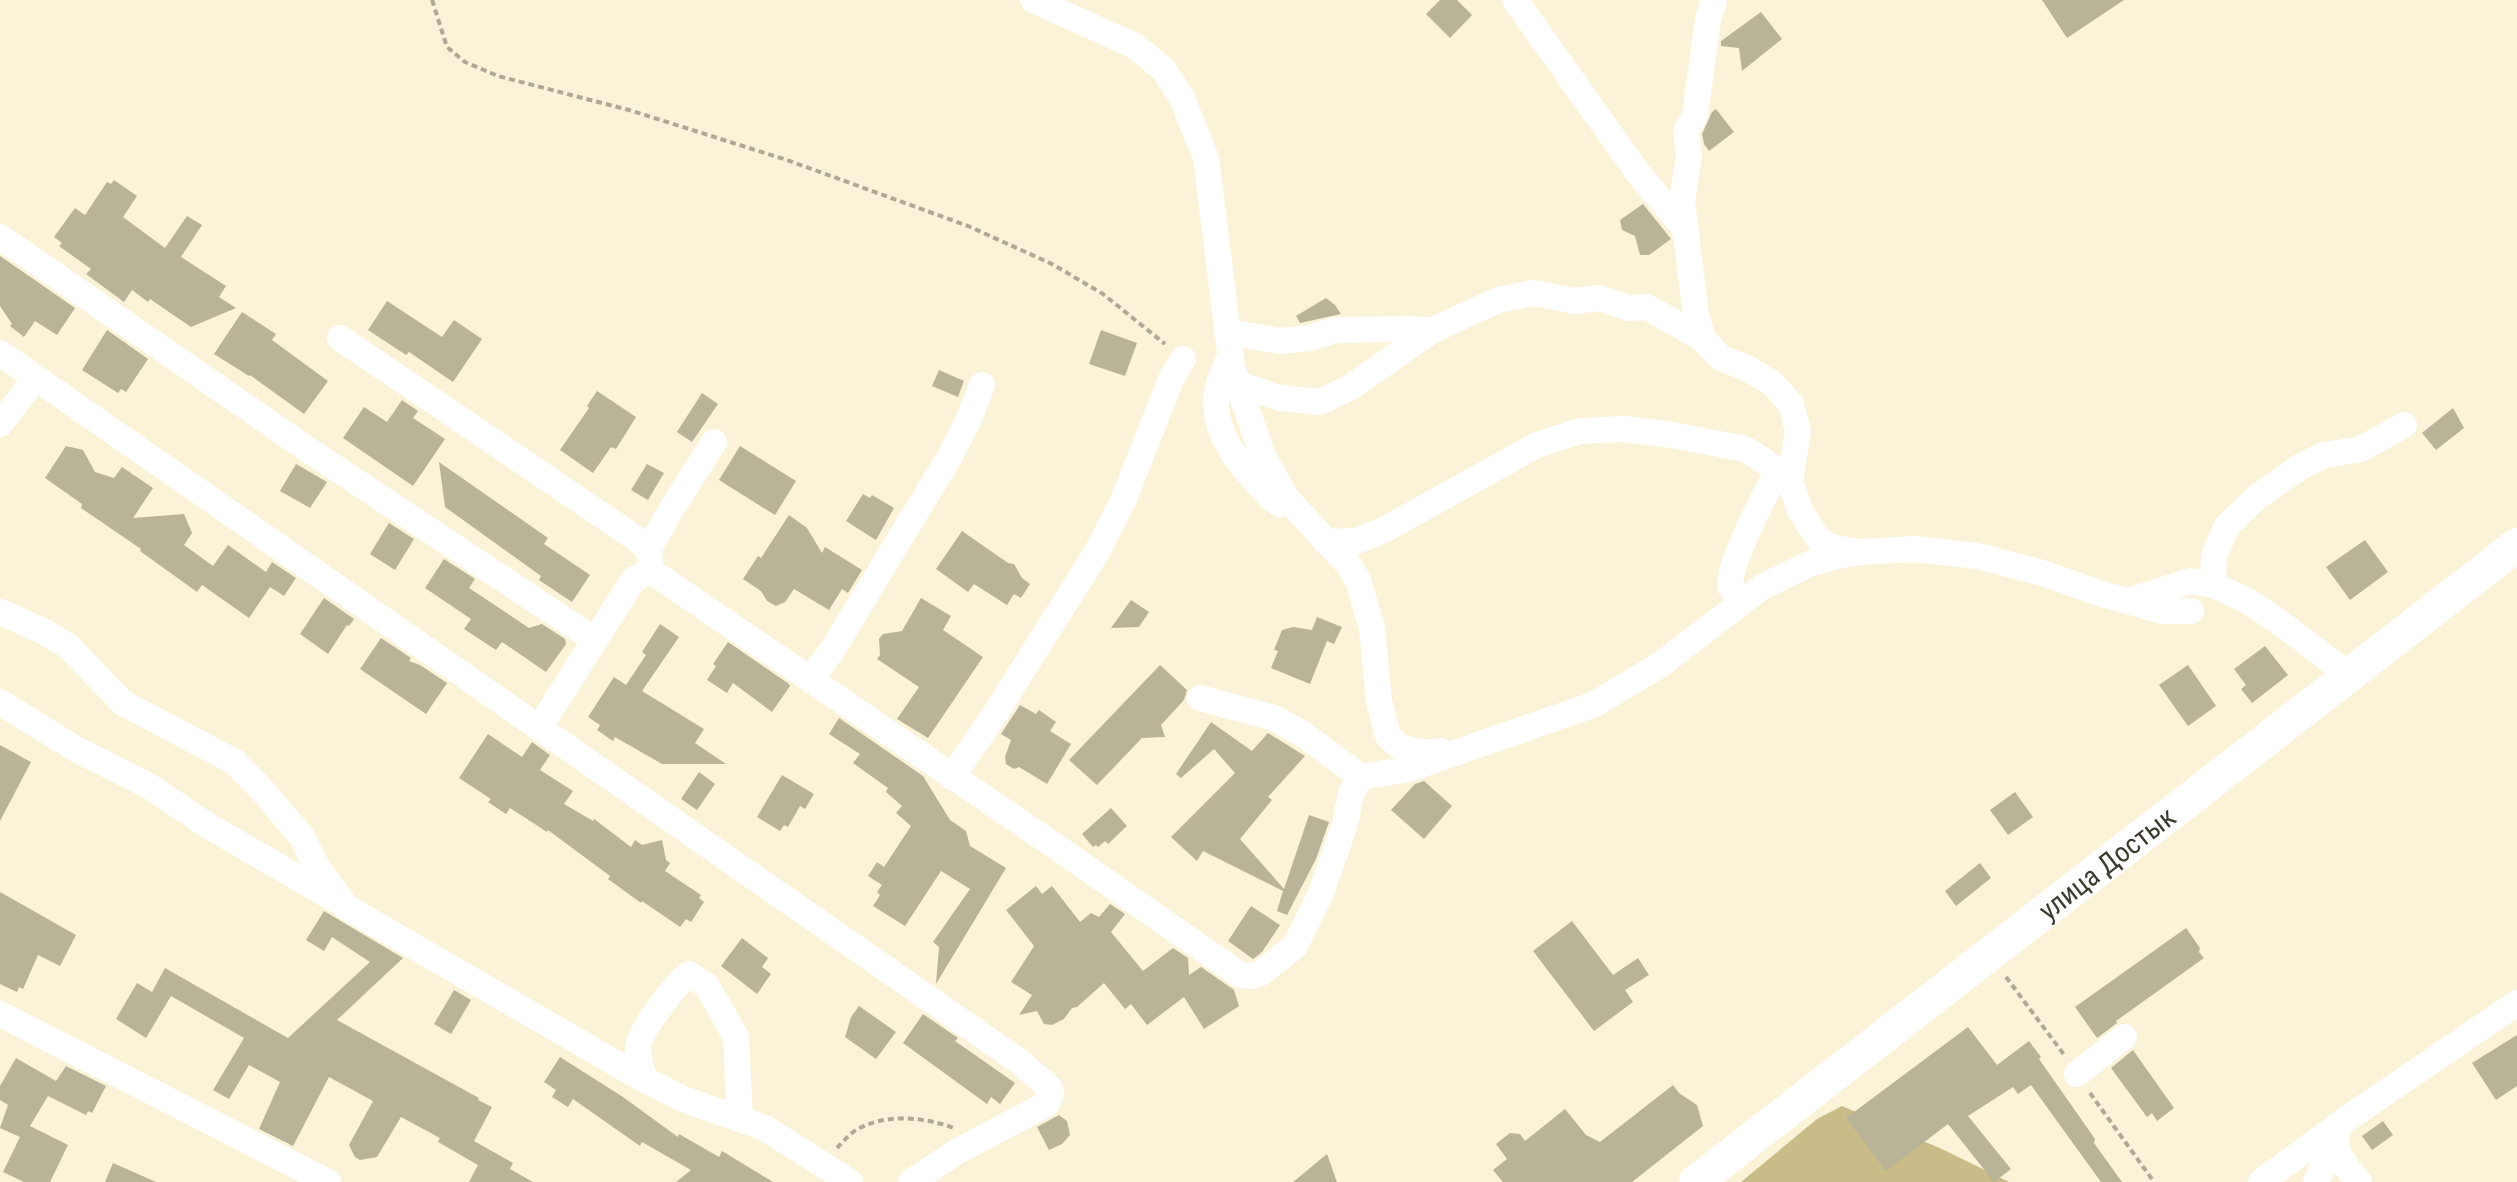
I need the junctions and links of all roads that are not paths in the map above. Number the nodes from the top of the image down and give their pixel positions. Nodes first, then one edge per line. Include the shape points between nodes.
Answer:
1 (1033, 0) edge
2 (1515, 0) edge
3 (1714, 0) edge
4 (1685, 229) junction
5 (0, 237) edge
6 (1431, 331) junction
7 (340, 338) dead end
8 (1703, 339) junction
9 (1229, 344) junction
10 (0, 353) edge
11 (1183, 359) road end
12 (36, 378) junction
13 (1238, 384) junction
14 (982, 385) dead end
15 (0, 424) edge
16 (2404, 425) dead end
17 (714, 442) dead end
18 (1784, 476) junction
19 (1318, 533) junction
20 (2517, 545) edge
21 (1860, 552) junction
22 (650, 560) junction
23 (2213, 585) junction
24 (1746, 599) junction
25 (2128, 601) junction
26 (2191, 611) dead end
27 (0, 612) edge
28 (595, 640) junction
29 (2349, 675) junction
30 (811, 679) junction
31 (1200, 698) dead end
32 (0, 702) edge
33 (539, 728) junction
34 (1478, 745) junction
35 (1409, 750) junction
36 (1392, 771) junction
37 (952, 777) junction
38 (1361, 777) junction
39 (346, 907) junction
40 (2515, 1009) edge
41 (0, 1014) edge
42 (2124, 1037) dead end
43 (2077, 1074) dead end
44 (644, 1079) junction
45 (740, 1119) junction
46 (2336, 1134) junction
47 (2305, 1149) junction
48 (328, 1182) edge
49 (850, 1182) edge
50 (911, 1182) edge
51 (1696, 1182) edge
52 (2261, 1182) edge
53 (2301, 1182) edge
54 (2316, 1182) edge
55 (2359, 1182) edge

1 - 9 street via 1135,46 1164,70 1182,98 1206,158
2 - 4 street via 1638,173
3 - 4 street via 1695,115 1686,131
4 - 8 street
5 - 28 street
6 - 8 street via 1498,300 1533,293 1647,307
6 - 9 street via 1335,330 1310,338
6 - 13 street via 1351,387 1320,402 1280,398
7 - 22 street
8 - 18 street via 1721,358 1772,383 1791,404 1798,431
9 - 13 street
9 - 19 street via 1217,389 1216,418 1227,446 1271,498
10 - 12 street
11 - 37 street via 1097,552
12 - 15 street
12 - 33 street
13 - 19 street via 1263,456 1287,499
14 - 30 street via 950,456
16 - 23 street via 2361,449 2324,455 2257,497 2227,526 2214,556
17 - 22 street via 669,513
18 - 19 street via 1745,449 1624,429 1580,431 1537,445 1382,531 1356,541
18 - 21 street via 1819,540
18 - 24 street via 1763,497 1730,580 1731,588
19 - 35 street via 1358,580 1372,628 1383,724 1388,736
20 - 29 main road, улица Достык
21 - 24 street via 1786,574
21 - 25 street via 1914,549 1978,556
22 - 28 street
22 - 30 street
23 - 25 street via 2190,581
23 - 29 street via 2248,601
24 - 34 street via 1660,665 1593,705
25 - 26 street via 2162,611
27 - 39 street via 68,646 123,703 235,762 302,837
28 - 33 street
29 - 51 main road, улица Достык
30 - 37 street
31 - 38 street via 1274,718
32 - 39 street
33 - 50 street via 1050,1088 1047,1104
34 - 35 street via 1431,753
34 - 36 street
35 - 36 street
36 - 38 street
37 - 38 street via 1240,975 1251,976 1295,946 1321,893 1351,793
39 - 44 street
40 - 46 street
41 - 48 street
42 - 43 street
44 - 45 street
44 - 45 street via 641,1038 689,974 707,986 736,1037
45 - 49 street via 765,1128
46 - 47 street
46 - 54 street
46 - 55 street via 2344,1164
47 - 52 street
47 - 53 street

